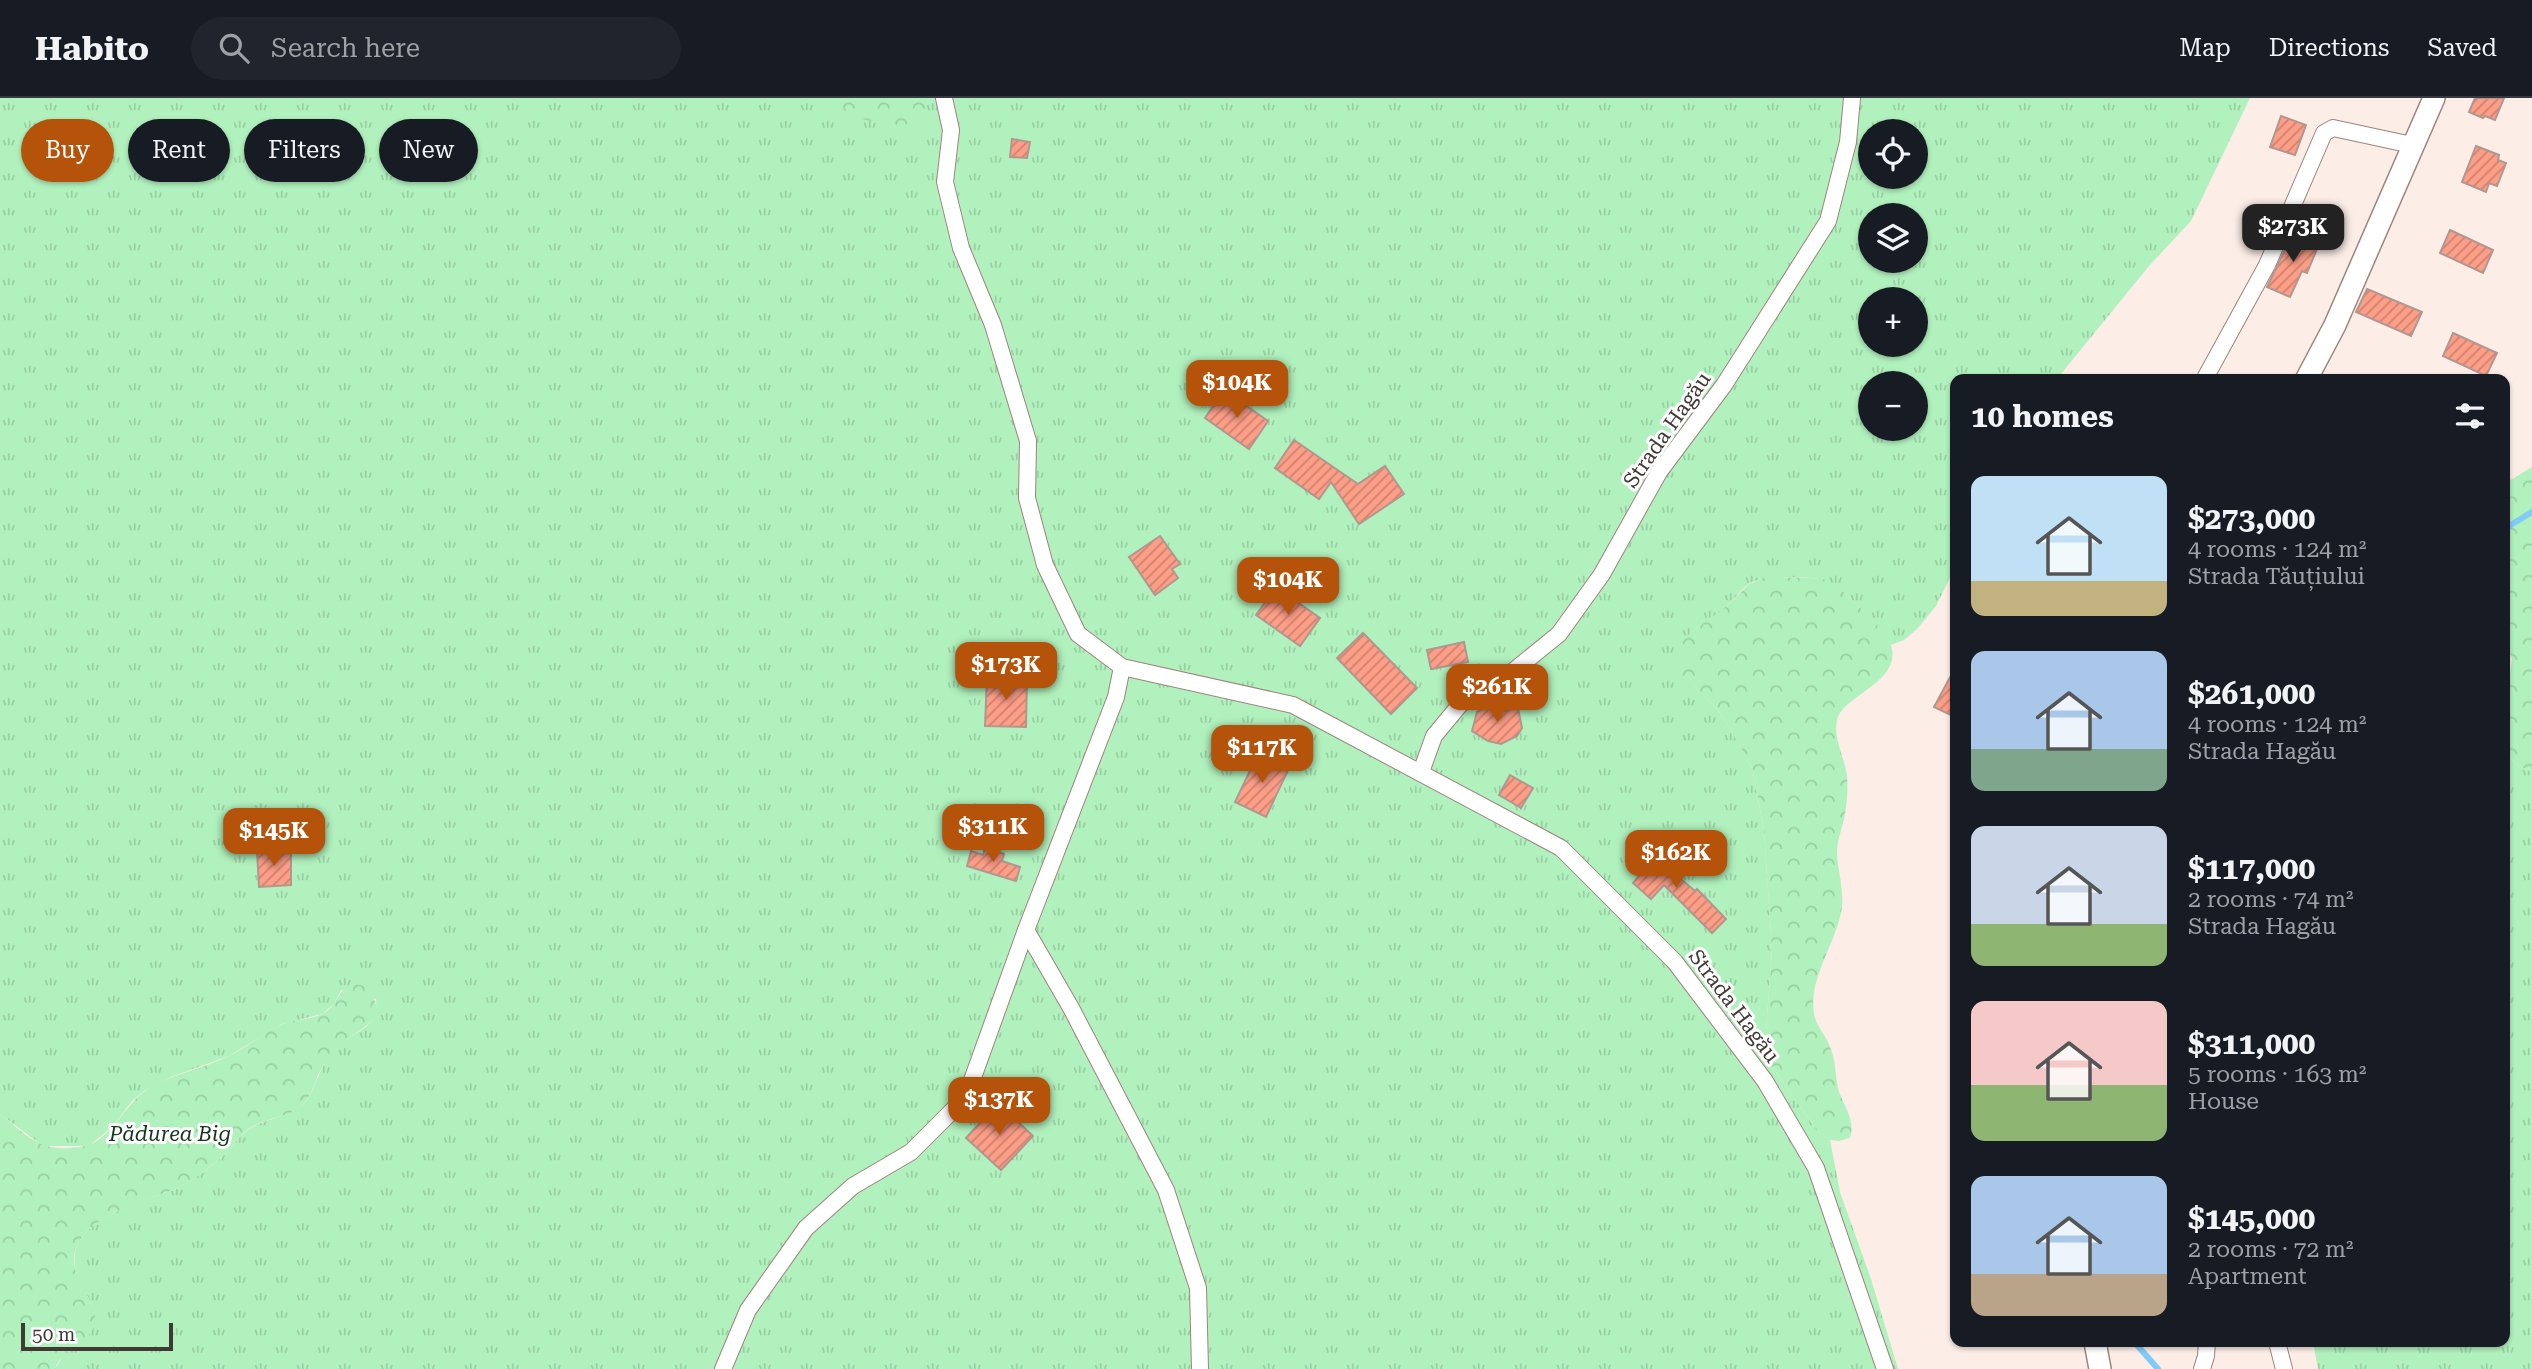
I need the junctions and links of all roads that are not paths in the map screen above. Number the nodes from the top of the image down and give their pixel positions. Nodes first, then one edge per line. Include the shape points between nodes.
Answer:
1 (944, 98) edge
2 (1852, 98) edge
3 (2434, 98) edge
4 (2412, 145) junction
5 (2207, 374) edge
6 (2309, 374) edge
7 (1122, 667) junction
8 (1421, 772) junction
9 (1026, 930) junction
10 (2096, 1347) edge
11 (2207, 1347) edge
12 (2278, 1347) edge
13 (723, 1369) edge
14 (1199, 1369) edge
15 (1885, 1369) edge
16 (2100, 1369) edge
17 (2202, 1369) edge
18 (2284, 1369) edge

1 - 7 street via 951,131 945,182 961,248 993,325 1028,441 1027,498 1045,565 1078,634
2 - 8 street, Strada Hagău via 1847,142 1828,221 1724,385 1659,471 1602,574 1559,634 1511,673 1462,701 1434,736
3 - 4 street
4 - 5 street via 2333,128 2324,133 2267,265
4 - 6 street
7 - 8 street, Strada Hagău via 1293,705
7 - 9 street via 1116,697
8 - 15 street, Strada Hagău via 1561,848 1675,962 1765,1081 1815,1168
9 - 13 street via 966,1097 911,1152 853,1186 806,1228 748,1310
9 - 14 street via 1166,1190 1198,1288
10 - 16 street
11 - 17 street
12 - 18 street

